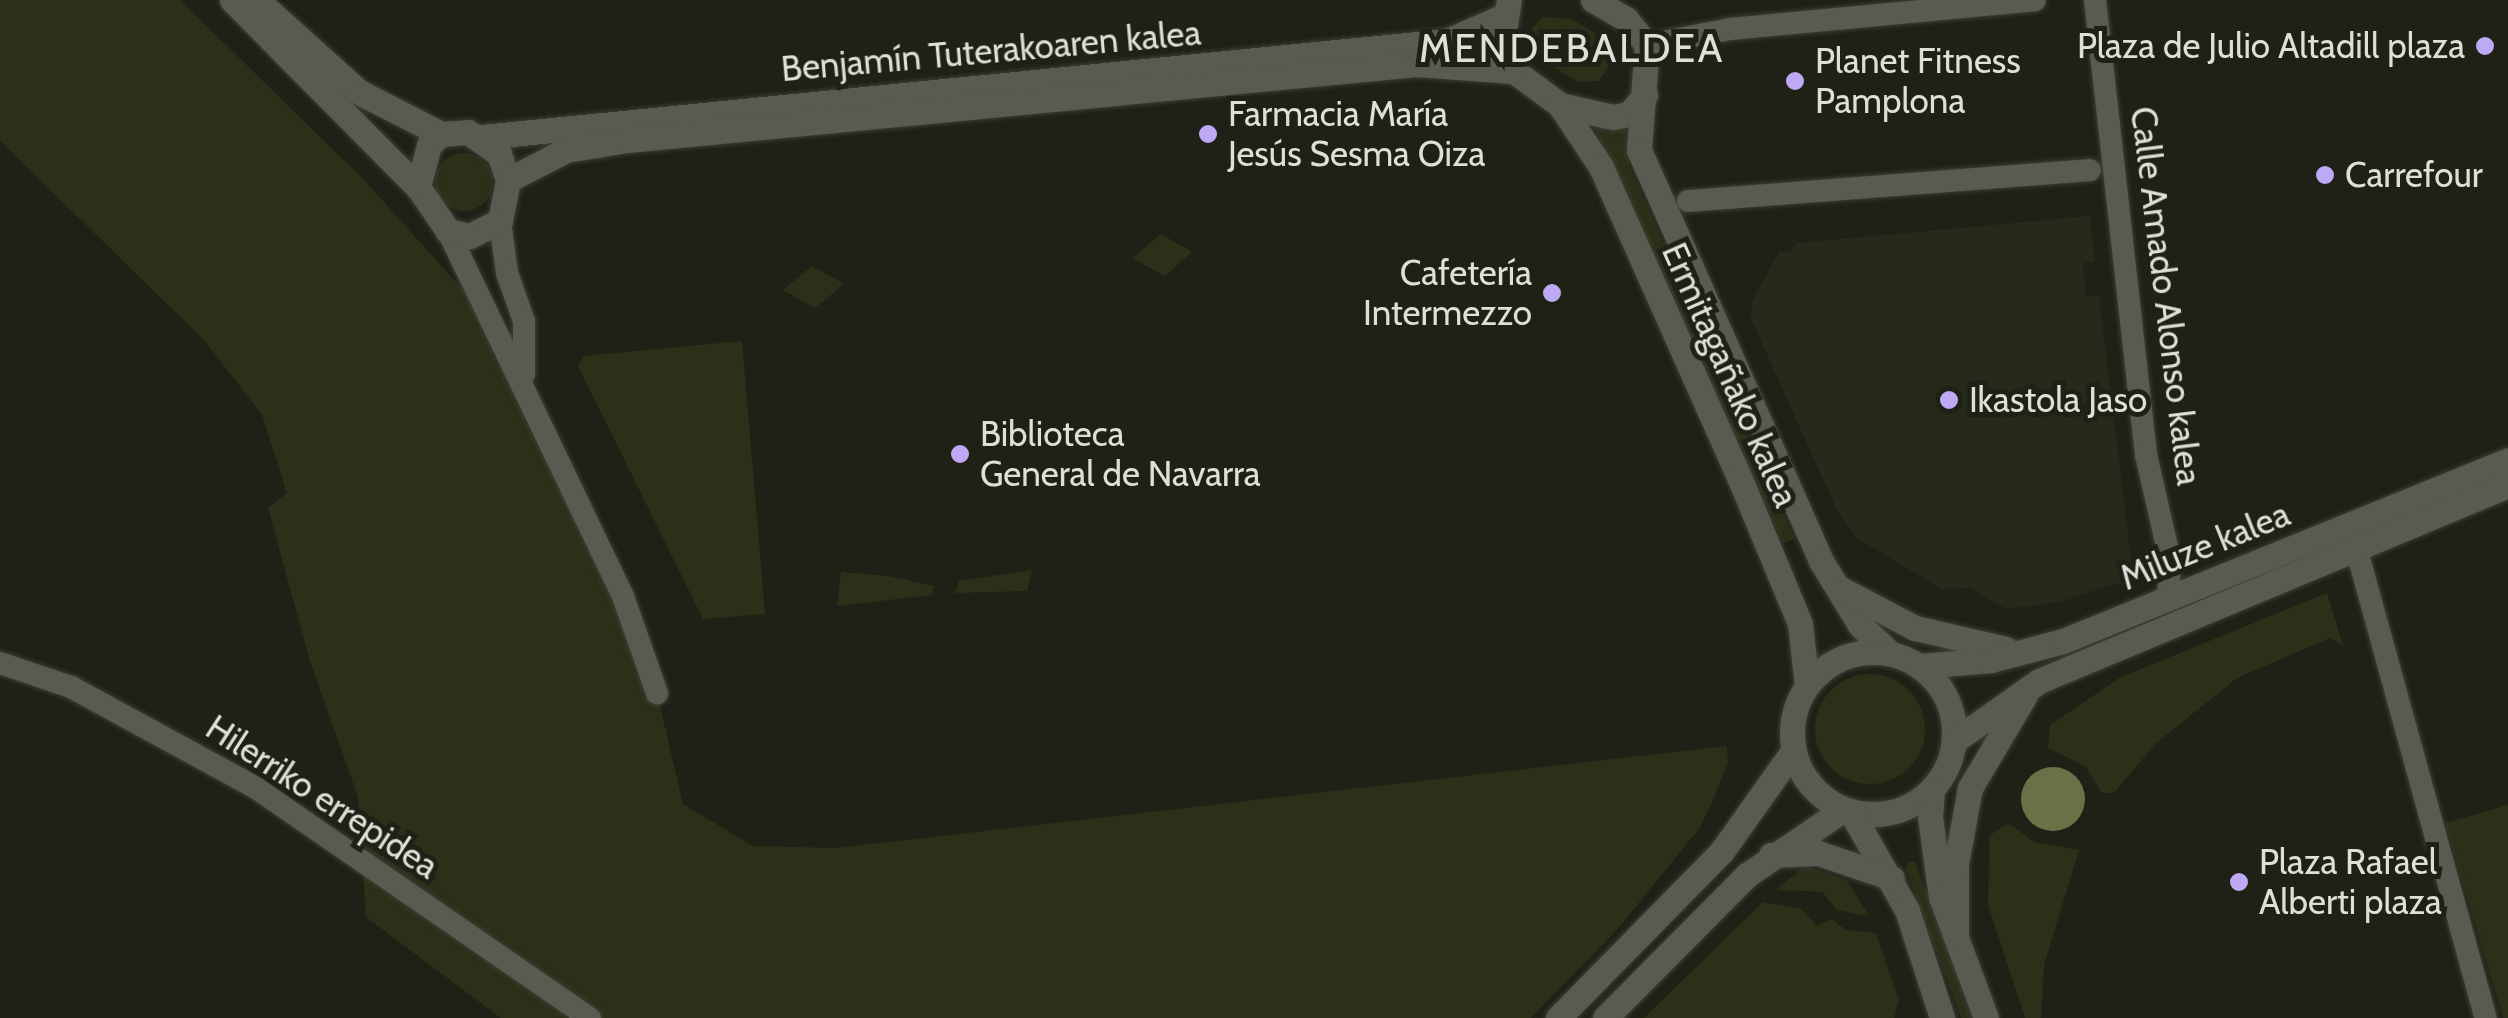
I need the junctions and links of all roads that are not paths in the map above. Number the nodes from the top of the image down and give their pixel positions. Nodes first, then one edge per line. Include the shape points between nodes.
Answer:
1 (232, 0) edge
2 (257, 0) edge
3 (1595, 0) edge
4 (2035, 0) edge
5 (2095, 0) edge
6 (1505, 8) edge
7 (1647, 46) junction
8 (1514, 71) junction
9 (1645, 95) junction
10 (1560, 104) junction
11 (441, 134) junction
12 (482, 137) junction
13 (2090, 170) dead end
14 (508, 180) junction
15 (418, 187) junction
16 (1688, 201) dead end
17 (500, 221) junction
18 (448, 231) junction
19 (524, 383) junction
20 (2508, 460) edge
21 (2508, 485) edge
22 (2358, 551) junction
23 (1836, 587) junction
24 (2168, 600) junction
25 (2021, 651) junction
26 (1888, 652) junction
27 (0, 662) edge
28 (1920, 666) junction
29 (1806, 684) junction
30 (2032, 686) junction
31 (657, 692) dead end
32 (1954, 740) junction
33 (1793, 750) junction
34 (1932, 788) junction
35 (1848, 811) junction
36 (1771, 855) junction
37 (1892, 878) junction
38 (1956, 933) junction
39 (590, 1018) edge
40 (1558, 1018) edge
41 (1605, 1018) edge
42 (1942, 1018) edge
43 (1986, 1018) edge
44 (2486, 1018) edge

1 - 15 street
2 - 11 street via 360,92
3 - 7 street via 1626,19
4 - 7 street via 1730,29
5 - 24 street, Calle Amado Alonso kalea via 2146,456 2170,560
6 - 8 street via 1501,49
6 - 12 street, Benjamín Tuterakoaren kalea via 1447,41
7 - 9 street, Ermitagañako kalea
8 - 10 street
8 - 14 street, Benjamín Tuterakoaren kalea via 1416,64 627,140 566,150
9 - 10 street via 1628,114 1613,118
9 - 23 street, Ermitagañako kalea via 1639,150
10 - 29 street, Ermitagañako kalea via 1602,167 1740,479 1800,624
11 - 12 street
11 - 15 street via 423,157
12 - 14 street
13 - 16 street, Ermitagañako kalea
14 - 17 street
15 - 18 street
17 - 18 street via 486,233
17 - 19 street via 507,273 524,320
18 - 19 street
19 - 31 street via 624,599
20 - 24 street, Miluze kalea
21 - 22 street, Miluze kalea
22 - 30 street, Miluze kalea
22 - 44 street
23 - 25 street via 1915,628
23 - 26 street, Ermitagañako kalea
24 - 25 street, Miluze kalea
25 - 28 street, Miluze kalea
26 - 28 street
26 - 29 street via 1835,660
27 - 39 street, Hilerriko errepidea via 71,688 256,788
28 - 32 street via 1947,698
29 - 33 street via 1792,724
30 - 32 street, Miluze kalea
30 - 38 street via 1970,788 1956,864
32 - 34 street
33 - 35 street via 1814,789
33 - 40 street via 1722,851
34 - 35 street via 1895,812
34 - 38 street via 1941,897
35 - 36 street
35 - 37 street
36 - 37 street via 1818,853
36 - 41 street
37 - 42 street
38 - 43 street

